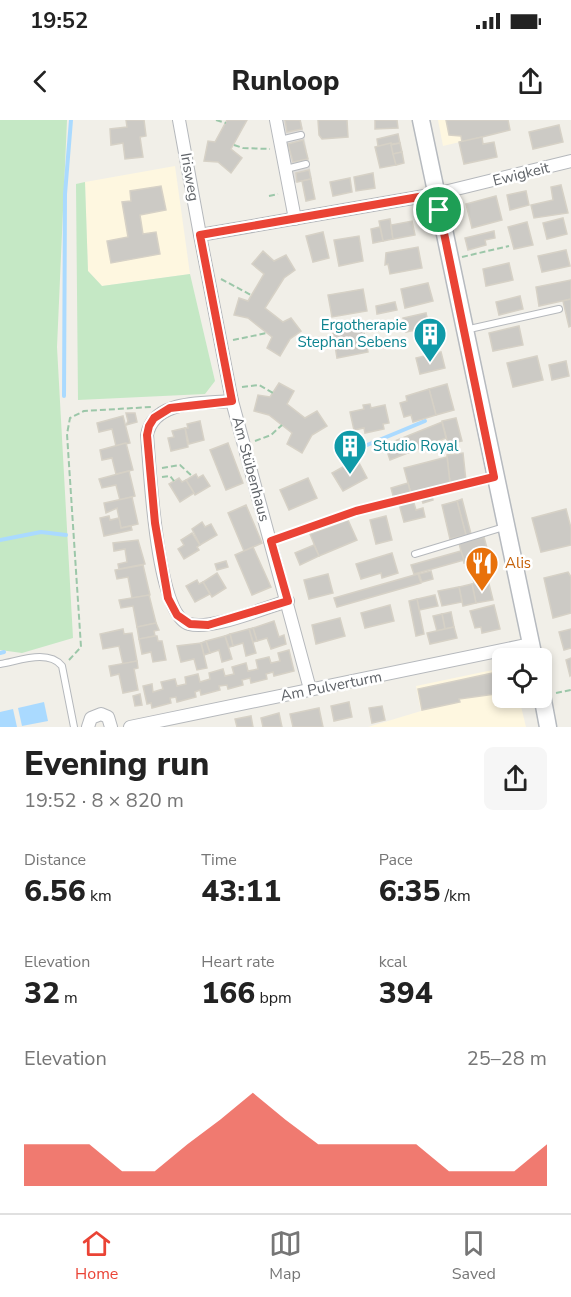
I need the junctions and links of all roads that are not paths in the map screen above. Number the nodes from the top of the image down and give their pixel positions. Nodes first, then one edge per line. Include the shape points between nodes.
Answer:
1 (179, 120) edge
2 (276, 120) edge
3 (421, 120) edge
4 (301, 135) dead end
5 (281, 143) junction
6 (571, 162) edge
7 (306, 164) dead end
8 (285, 169) junction
9 (436, 194) junction
10 (295, 219) junction
11 (200, 235) junction
12 (558, 309) dead end
13 (464, 330) junction
14 (231, 396) junction
15 (505, 527) junction
16 (415, 554) dead end
17 (288, 601) junction
18 (531, 648) edge
19 (492, 659) edge
20 (0, 663) edge
21 (310, 689) junction
22 (544, 708) edge
23 (74, 727) edge
24 (88, 727) edge
25 (111, 727) edge
26 (130, 727) edge
27 (548, 727) edge

1 - 11 street, Irisweg
2 - 5 street
3 - 9 main road
4 - 5 lane
5 - 8 street
6 - 9 street, Ewigkeit
7 - 8 lane
8 - 10 street
9 - 10 street
9 - 13 main road
10 - 11 street
11 - 14 street, Am Stübenhaus
12 - 13 lane
13 - 15 main road
14 - 17 street, Am Stübenhaus
14 - 17 street via 170,408 149,426 155,523 168,598 182,621 208,625
15 - 16 lane
15 - 18 main road
17 - 21 street, Am Stübenhaus
19 - 21 street, Am Pulverturm
20 - 23 lane via 49,657 62,666
21 - 26 street, Am Pulverturm
22 - 27 main road
24 - 25 street via 91,718 98,714 108,717

